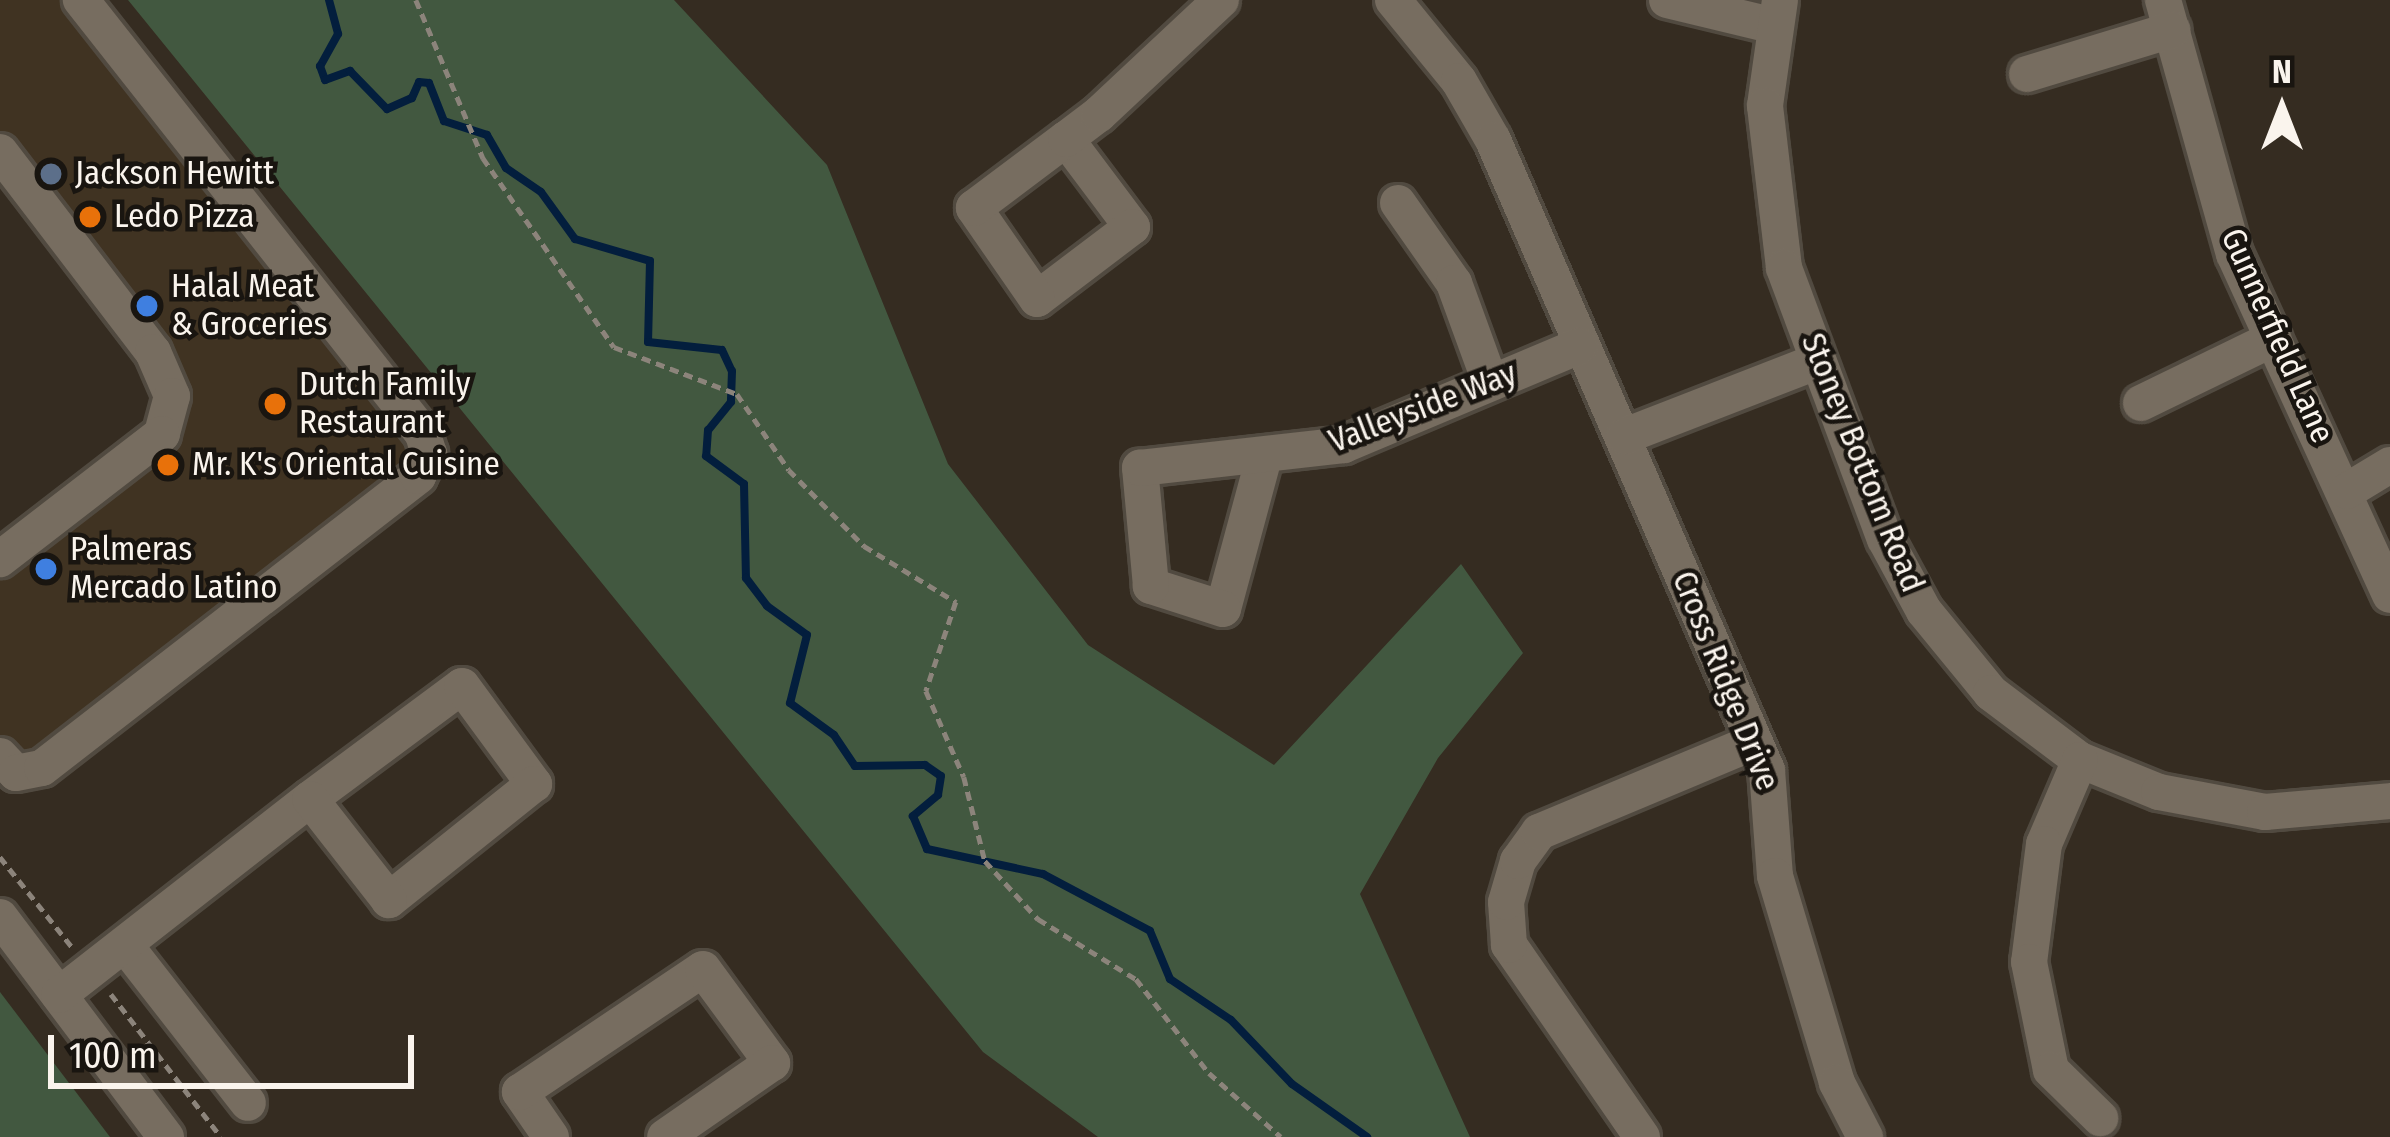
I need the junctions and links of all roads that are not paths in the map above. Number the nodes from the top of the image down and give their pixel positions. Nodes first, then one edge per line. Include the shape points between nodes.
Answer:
1 (81, 0) edge
2 (1220, 0) edge
3 (1393, 0) edge
4 (1667, 0) edge
5 (1777, 13) edge
6 (2167, 15) edge
7 (2027, 74) dead end
8 (1066, 139) junction
9 (0, 152) edge
10 (1398, 202) dead end
11 (2273, 339) junction
12 (1579, 346) junction
13 (1817, 361) junction
14 (1490, 382) junction
15 (2140, 403) dead end
16 (1625, 436) junction
17 (1264, 457) junction
18 (2390, 465) edge
19 (2347, 491) junction
20 (0, 559) edge
21 (2390, 595) edge
22 (1752, 743) junction
23 (0, 756) edge
24 (2080, 760) junction
25 (310, 799) junction
26 (2390, 801) edge
27 (0, 917) edge
28 (125, 944) junction
29 (59, 995) junction
30 (248, 1103) dead end
31 (2099, 1118) dead end
32 (166, 1137) edge
33 (551, 1137) edge
34 (665, 1137) edge
35 (1642, 1137) edge
36 (1864, 1137) edge

1 - 23 street via 423,434 429,454 418,476 42,768 16,773
2 - 8 street
3 - 12 street, Cross Ridge Drive via 1459,81 1493,140
4 - 5 street
5 - 13 street, Stoney Bottom Road via 1765,106 1770,193 1784,268
6 - 7 street
6 - 11 street, Gunnerfield Lane via 2234,254
8 - 8 street via 974,208 1037,299 1132,227
9 - 20 street via 153,352 170,384 172,411 155,440
10 - 14 street via 1454,283
11 - 15 street
11 - 19 street, Gunnerfield Lane
12 - 14 street, Valleyside Way
12 - 16 street, Cross Ridge Drive
13 - 16 street
13 - 24 street, Stoney Bottom Road via 1885,538 1924,611 1991,693
14 - 17 street, Valleyside Way via 1344,445
16 - 22 street, Cross Ridge Drive
17 - 17 street, Valleyside Way via 1140,468 1151,586 1222,609
18 - 19 street
19 - 21 street, Gunnerfield Lane
22 - 35 street via 1539,832 1518,861 1506,902 1509,944
22 - 36 street, Cross Ridge Drive via 1774,796 1774,876 1837,1083
24 - 26 street, Stoney Bottom Road via 2159,792 2265,812
24 - 31 street via 2044,844 2030,962 2051,1070
25 - 25 street via 462,686 534,784 389,900
25 - 28 street
27 - 29 street
28 - 29 street
28 - 30 street
29 - 32 street
33 - 34 street via 520,1092 703,969 772,1063

